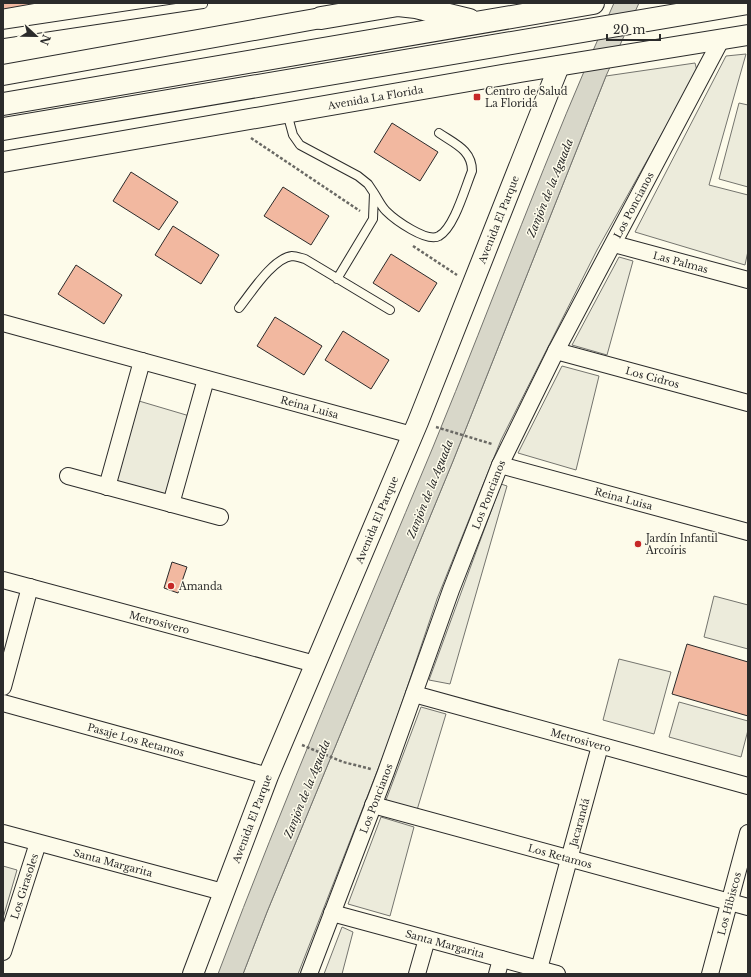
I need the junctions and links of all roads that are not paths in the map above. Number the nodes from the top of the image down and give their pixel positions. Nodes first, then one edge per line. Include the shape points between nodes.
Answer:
1 (593, 3) edge
2 (748, 3) edge
3 (203, 4) edge
4 (321, 18) joint
5 (484, 22) junction
6 (3, 34) edge
7 (748, 35) edge
8 (721, 40) junction
9 (567, 65) junction
10 (3, 75) edge
11 (3, 104) edge
12 (287, 112) junction
13 (3, 129) edge
14 (439, 133) dead end
15 (3, 162) edge
16 (374, 193) junction
17 (614, 244) junction
18 (338, 279) junction
19 (748, 280) edge
20 (239, 308) dead end
21 (390, 310) dead end
22 (3, 323) edge
23 (556, 351) junction
24 (142, 361) junction
25 (206, 379) junction
26 (748, 403) edge
27 (412, 435) junction
28 (500, 465) junction
29 (68, 476) dead end
30 (108, 487) junction
31 (171, 504) junction
32 (220, 517) dead end
33 (748, 532) edge
34 (3, 580) edge
35 (30, 587) junction
36 (315, 664) junction
37 (3, 687) edge
38 (414, 694) junction
39 (3, 703) edge
40 (600, 746) junction
41 (268, 776) junction
42 (748, 786) edge
43 (373, 805) junction
44 (3, 833) edge
45 (748, 833) edge
46 (38, 843) junction
47 (569, 858) junction
48 (223, 892) junction
49 (730, 902) junction
50 (748, 907) edge
51 (332, 913) junction
52 (427, 939) junction
53 (3, 952) edge
54 (499, 966) edge
55 (539, 969) junction
56 (193, 974) edge
57 (309, 974) edge
58 (417, 974) edge
59 (557, 974) edge
60 (710, 974) edge

1 - 5 main road
2 - 13 main road
3 - 6 lane
4 - 5 main road via 398,5
4 - 10 street
5 - 11 main road
7 - 8 street, Avenida La Florida
8 - 9 street, Avenida La Florida
8 - 17 street, Los Poncianos
9 - 12 street, Avenida La Florida
9 - 27 street, Avenida El Parque
12 - 15 street, Avenida La Florida
12 - 16 lane via 293,135 300,145 358,176
14 - 16 lane via 468,153 472,171 450,224 439,236 428,238 412,230 386,211
16 - 18 lane via 372,219
17 - 19 street, Las Palmas
17 - 23 street, Los Poncianos
18 - 20 lane via 304,259 293,256 281,260 270,270
18 - 21 lane
22 - 24 street, Reina Luisa
23 - 26 street, Los Cidros
23 - 28 street, Los Poncianos
24 - 25 street, Reina Luisa
24 - 30 street
25 - 27 street, Reina Luisa
25 - 31 street
27 - 36 street, Avenida El Parque
28 - 33 street, Reina Luisa
28 - 38 street, Los Poncianos
29 - 30 street
30 - 31 street
31 - 32 street
34 - 35 street, Metrosivero
35 - 36 street, Metrosivero
35 - 37 street
36 - 41 street, Avenida El Parque
38 - 40 street, Metrosivero
38 - 43 street, Los Poncianos
39 - 41 street, Pasaje Los Retamos
40 - 42 street, Metrosivero
40 - 47 street, Jacarandá
41 - 48 street, Avenida El Parque
43 - 47 street, Los Retamos
43 - 51 street, Los Poncianos
44 - 46 street, Santa Margarita
45 - 49 street, Los Hibiscos
46 - 48 street, Santa Margarita
46 - 53 street, Los Girasoles
47 - 49 street, Los Retamos
47 - 55 street, Jacarandá
48 - 56 street, Avenida El Parque
49 - 50 street, Los Retamos
49 - 60 street, Los Hibiscos
51 - 52 street, Santa Margarita
51 - 57 street, Los Poncianos
52 - 54 street, Santa Margarita
52 - 58 street
54 - 55 street, Santa Margarita
55 - 59 street, Santa Margarita

